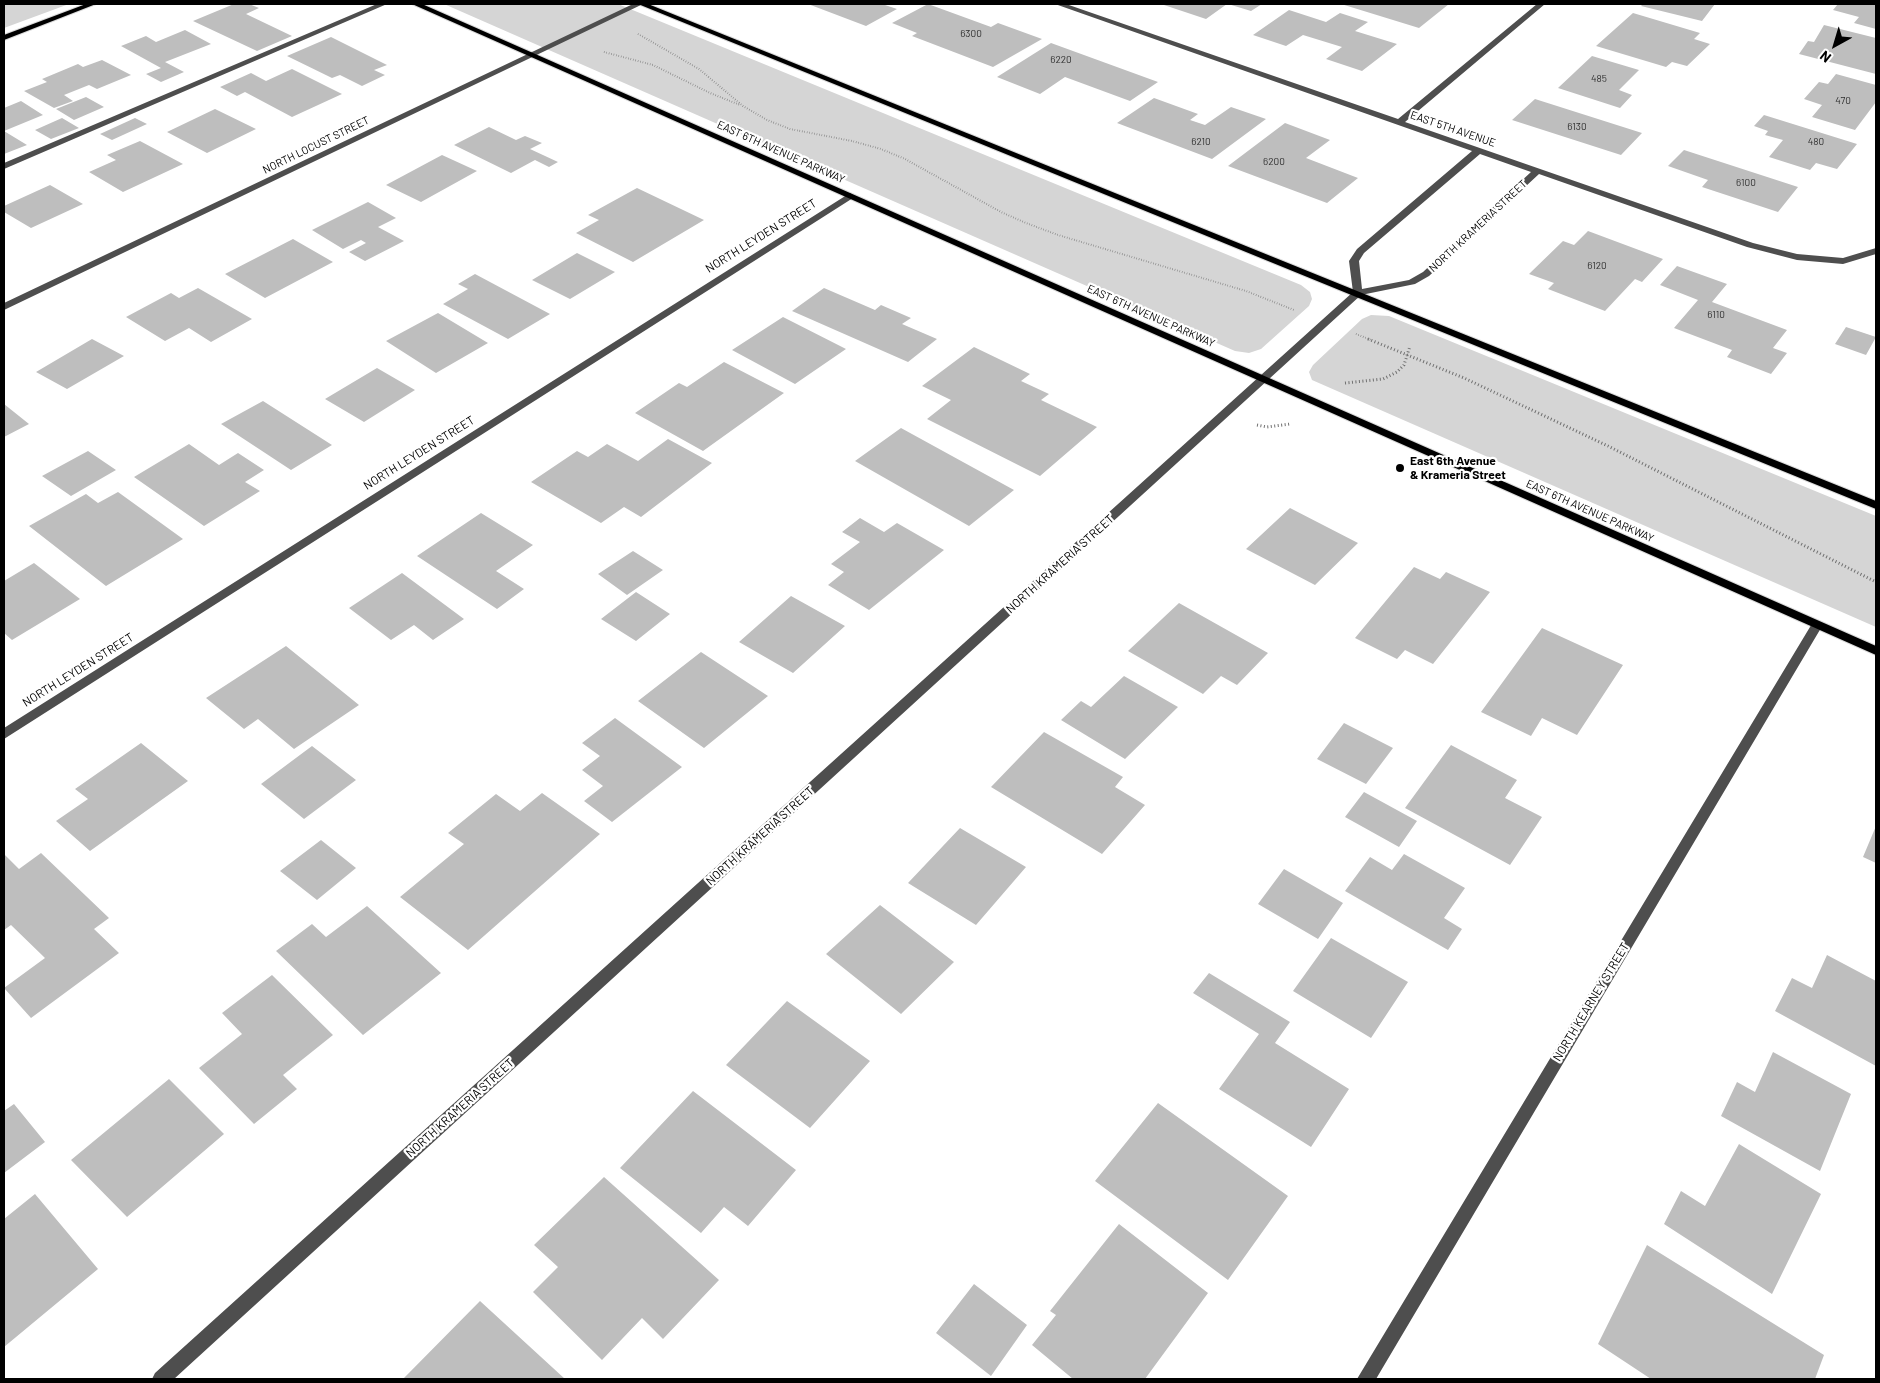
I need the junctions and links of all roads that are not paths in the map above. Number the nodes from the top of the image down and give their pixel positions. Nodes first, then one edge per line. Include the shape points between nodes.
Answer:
1 (92, 4) edge
2 (383, 4) edge
3 (416, 4) edge
4 (640, 4) edge
5 (1059, 4) edge
6 (1541, 4) edge
7 (4, 38) edge
8 (531, 54) junction
9 (1400, 122) junction
10 (1479, 150) junction
11 (4, 166) edge
12 (1537, 170) junction
13 (850, 196) junction
14 (1876, 251) edge
15 (1358, 293) junction
16 (4, 308) edge
17 (1264, 380) junction
18 (1876, 505) edge
19 (1817, 625) junction
20 (1876, 651) edge
21 (4, 734) edge
22 (161, 1379) edge
23 (1366, 1379) edge

1 - 7 main road
2 - 11 street
3 - 8 main road, EAST 6TH AVENUE PARKWAY
4 - 8 street, NORTH LOCUST STREET
4 - 15 main road
5 - 9 street, EAST 5TH AVENUE
6 - 9 street
8 - 13 main road, EAST 6TH AVENUE PARKWAY
8 - 16 street, NORTH LOCUST STREET
9 - 10 street, EAST 5TH AVENUE
10 - 12 street, EAST 5TH AVENUE
10 - 15 street via 1360,251 1354,262
12 - 14 street, EAST 5TH AVENUE via 1750,245 1797,257 1843,261
12 - 15 street, NORTH KRAMERIA STREET via 1426,274 1412,282
13 - 17 main road, EAST 6TH AVENUE PARKWAY
13 - 21 street, NORTH LEYDEN STREET
15 - 17 street, NORTH KRAMERIA STREET
15 - 18 main road
17 - 19 main road, EAST 6TH AVENUE PARKWAY
17 - 22 street, NORTH KRAMERIA STREET
19 - 20 main road, EAST 6TH AVENUE PARKWAY
19 - 23 street, NORTH KEARNEY STREET

